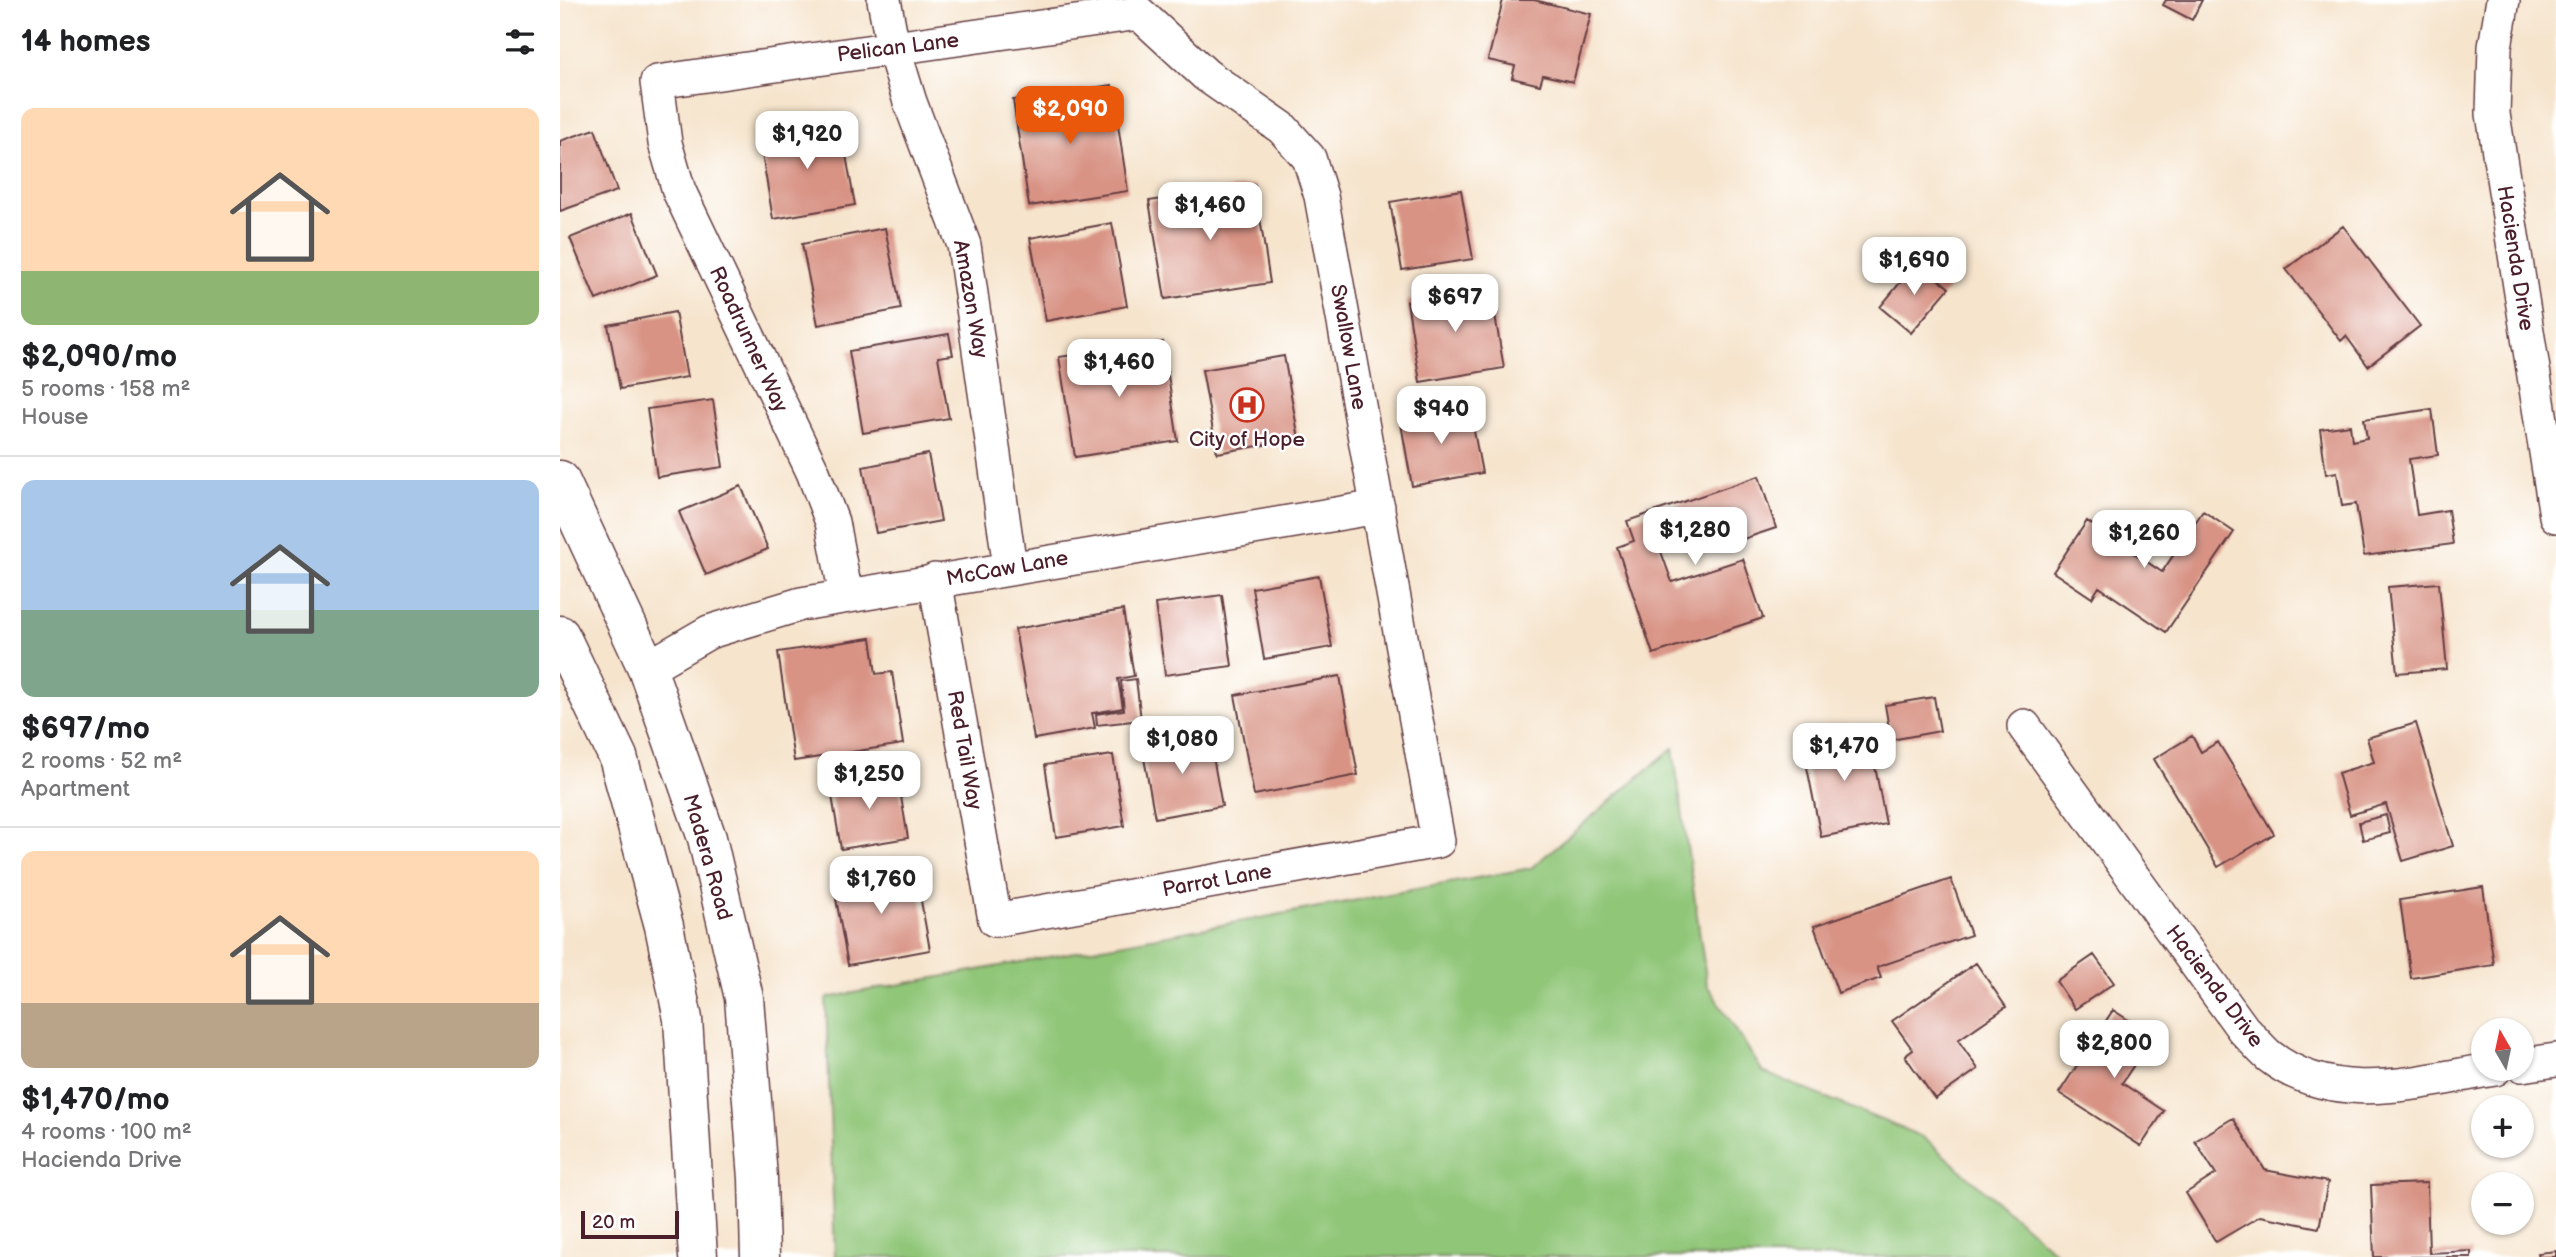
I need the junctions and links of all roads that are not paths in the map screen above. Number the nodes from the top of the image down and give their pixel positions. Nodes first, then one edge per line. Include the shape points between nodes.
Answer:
1 (884, 0) edge
2 (2503, 0) edge
3 (1139, 13) joint
4 (893, 47) junction
5 (657, 82) joint
6 (560, 480) edge
7 (1378, 507) junction
8 (2556, 516) edge
9 (1010, 567) junction
10 (935, 580) junction
11 (846, 596) junction
12 (560, 635) edge
13 (647, 667) junction
14 (2024, 726) dead end
15 (1438, 841) joint
16 (995, 920) joint
17 (2556, 1060) edge
18 (2534, 1063) edge
19 (2471, 1073) edge
20 (698, 1257) edge
21 (760, 1257) edge

1 - 4 street, Amazon Way
2 - 8 street, Hacienda Drive via 2495,47 2493,114
3 - 4 street, Pelican Lane
3 - 7 street, Swallow Lane via 1206,75 1282,128 1309,158 1321,196
4 - 5 street, Pelican Lane
4 - 9 street, Amazon Way via 964,245
5 - 11 street, Roadrunner Way via 665,143 679,191 813,472 832,522
6 - 13 main road, Madera Road
7 - 9 street, McCaw Lane
7 - 15 street, Swallow Lane
9 - 10 street, McCaw Lane
10 - 11 street, McCaw Lane
10 - 16 street, Red Tail Way
11 - 13 street, McCaw Lane via 801,604 709,632
12 - 20 main road via 618,757 664,926 683,1019
13 - 21 main road, Madera Road via 707,838 744,998
14 - 19 street, Hacienda Drive via 2243,1028 2269,1055 2297,1073 2331,1085 2374,1088
15 - 16 street, Parrot Lane
17 - 18 street

